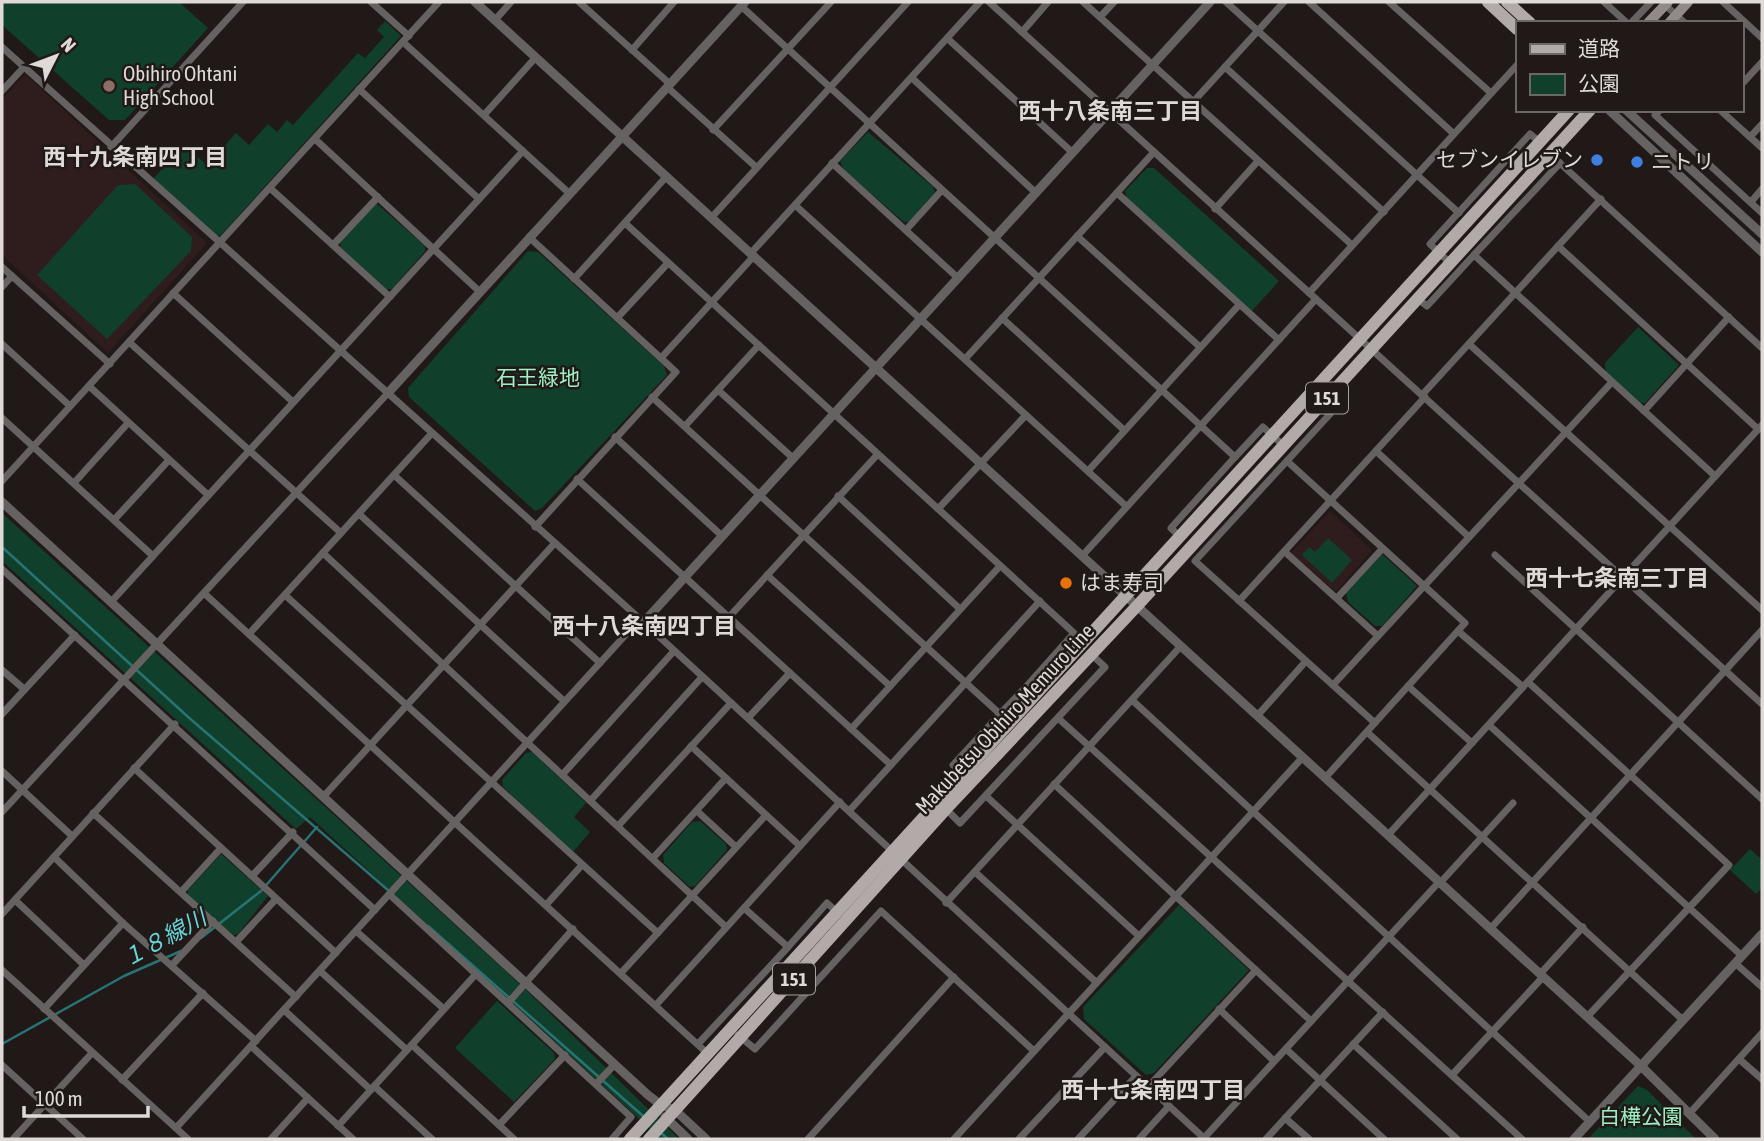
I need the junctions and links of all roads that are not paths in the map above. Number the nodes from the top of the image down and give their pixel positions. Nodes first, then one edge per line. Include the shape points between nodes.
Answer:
1 (243, 2) edge
2 (371, 2) edge
3 (439, 2) edge
4 (475, 2) edge
5 (511, 2) edge
6 (579, 2) edge
7 (673, 2) edge
8 (831, 2) edge
9 (908, 2) edge
10 (980, 2) edge
11 (989, 2) edge
12 (1048, 2) edge
13 (1083, 2) edge
14 (1114, 2) edge
15 (1210, 2) edge
16 (1226, 2) edge
17 (1284, 2) edge
18 (1309, 2) edge
19 (1389, 2) edge
20 (1507, 2) edge
21 (1604, 2) edge
22 (1651, 2) edge
23 (1688, 2) edge
24 (1723, 2) edge
25 (1492, 3) edge
26 (1666, 3) edge
27 (743, 4) edge
28 (1100, 17) junction
29 (495, 20) junction
30 (1677, 20) edge
31 (1528, 21) edge
32 (1627, 21) edge
33 (1631, 21) edge
34 (1650, 21) edge
35 (1741, 21) edge
36 (1743, 23) edge
37 (1516, 28) edge
38 (1022, 32) junction
39 (1257, 32) junction
40 (409, 36) junction
41 (948, 38) junction
42 (1762, 38) edge
43 (403, 42) junction
44 (2, 47) edge
45 (787, 47) junction
46 (632, 50) junction
47 (536, 57) junction
48 (1762, 62) edge
49 (1152, 65) junction
50 (1516, 66) edge
51 (24, 67) junction
52 (1225, 67) junction
53 (912, 78) junction
54 (1743, 83) edge
55 (669, 86) junction
56 (830, 86) junction
57 (359, 89) junction
58 (2, 91) edge
59 (1490, 93) junction
60 (1193, 102) junction
61 (1110, 112) junction
62 (1567, 112) edge
63 (1589, 112) edge
64 (1611, 112) edge
65 (1628, 112) edge
66 (1658, 112) edge
67 (1722, 112) edge
68 (484, 115) junction
69 (870, 123) junction
70 (1762, 124) edge
71 (713, 130) junction
72 (1454, 134) junction
73 (623, 136) junction
74 (1750, 137) junction
75 (314, 139) junction
76 (1540, 142) junction
77 (111, 147) junction
78 (1762, 148) edge
79 (523, 151) junction
80 (1154, 152) junction
81 (1073, 153) junction
82 (1555, 158) junction
83 (1258, 161) junction
84 (832, 163) junction
85 (756, 167) junction
86 (1418, 175) junction
87 (666, 177) junction
88 (1507, 179) junction
89 (270, 187) junction
90 (1762, 189) edge
91 (942, 190) junction
92 (1036, 193) junction
93 (1117, 193) junction
94 (570, 194) junction
95 (1523, 194) junction
96 (378, 197) junction
97 (1601, 199) junction
98 (479, 200) junction
99 (1751, 202) junction
100 (795, 205) junction
101 (1215, 209) junction
102 (1384, 212) junction
103 (1762, 212) edge
104 (1459, 213) junction
105 (712, 217) junction
106 (625, 223) junction
107 (906, 230) junction
108 (1762, 234) edge
109 (1077, 236) junction
110 (529, 237) junction
111 (995, 239) junction
112 (218, 244) junction
113 (333, 245) junction
114 (1352, 245) junction
115 (1558, 246) junction
116 (435, 249) junction
117 (1762, 252) edge
118 (1440, 253) junction
119 (752, 254) junction
120 (1474, 256) junction
121 (668, 263) junction
122 (1450, 263) junction
123 (2, 267) edge
124 (12, 276) junction
125 (958, 278) junction
126 (1039, 278) junction
127 (575, 279) junction
128 (2, 286) edge
129 (480, 292) junction
130 (173, 293) junction
131 (1309, 293) junction
132 (1516, 293) junction
133 (390, 298) junction
134 (1316, 299) junction
135 (1418, 299) junction
136 (712, 302) junction
137 (1239, 305) junction
138 (1728, 317) junction
139 (617, 318) junction
140 (1002, 318) junction
141 (920, 319) junction
142 (1279, 340) junction
143 (1361, 341) junction
144 (129, 342) junction
145 (2, 344) edge
146 (1469, 344) junction
147 (759, 345) junction
148 (1200, 346) junction
149 (1762, 348) edge
150 (341, 350) junction
151 (1371, 350) junction
152 (661, 358) junction
153 (965, 359) junction
154 (110, 364) junction
155 (1686, 365) junction
156 (876, 368) junction
157 (1612, 382) junction
158 (89, 386) junction
159 (718, 390) junction
160 (1161, 390) junction
161 (388, 393) junction
162 (1423, 396) junction
163 (652, 397) junction
164 (293, 402) junction
165 (1320, 405) junction
166 (71, 406) junction
167 (1644, 411) junction
168 (834, 414) junction
169 (1026, 415) junction
170 (2, 418) edge
171 (128, 423) junction
172 (685, 426) junction
173 (1200, 426) junction
174 (1760, 427) edge
175 (1124, 430) junction
176 (1566, 431) junction
177 (432, 433) junction
178 (615, 436) junction
179 (1273, 436) junction
180 (1283, 445) junction
181 (33, 447) junction
182 (249, 450) junction
183 (1376, 451) junction
184 (877, 455) junction
185 (1235, 457) junction
186 (794, 458) junction
187 (169, 460) junction
188 (1287, 461) junction
189 (981, 463) junction
190 (1088, 471) junction
191 (394, 475) junction
192 (1715, 475) junction
193 (578, 479) junction
194 (2, 481) edge
195 (1519, 482) junction
196 (74, 483) junction
197 (296, 493) junction
198 (208, 495) junction
199 (759, 496) junction
200 (838, 496) junction
201 (1331, 501) junction
202 (2, 502) edge
203 (1126, 506) junction
204 (938, 509) junction
205 (1203, 512) junction
206 (359, 514) junction
207 (114, 520) junction
208 (1219, 526) junction
209 (1670, 526) junction
210 (535, 527) junction
211 (341, 533) junction
212 (803, 535) junction
213 (722, 536) junction
214 (1180, 537) junction
215 (1469, 537) junction
216 (554, 544) junction
217 (1382, 549) junction
218 (1285, 552) junction
219 (323, 553) junction
220 (1496, 555) dead end
221 (153, 556) junction
222 (1082, 556) junction
223 (1000, 566) junction
224 (2, 569) edge
225 (767, 575) junction
226 (1624, 577) junction
227 (685, 578) junction
228 (515, 586) junction
229 (1424, 586) junction
230 (205, 594) junction
231 (285, 595) junction
232 (1126, 596) junction
233 (1337, 598) junction
234 (1040, 601) junction
235 (1239, 601) junction
236 (111, 602) junction
237 (1137, 606) junction
238 (960, 609) junction
239 (1762, 610) edge
240 (729, 617) junction
241 (641, 621) junction
242 (479, 624) junction
243 (1576, 630) junction
244 (1762, 630) edge
245 (1458, 631) junction
246 (249, 634) junction
247 (75, 635) junction
248 (1378, 636) junction
249 (157, 645) junction
250 (926, 647) junction
251 (1180, 647) junction
252 (674, 651) junction
253 (1092, 655) junction
254 (1306, 661) junction
255 (600, 663) junction
256 (444, 664) junction
257 (2, 670) edge
258 (1726, 670) junction
259 (790, 673) junction
260 (702, 677) junction
261 (125, 678) junction
262 (966, 682) junction
263 (1333, 685) junction
264 (1526, 685) junction
265 (890, 686) junction
266 (1408, 686) junction
267 (1024, 688) junction
268 (24, 689) junction
269 (1132, 700) junction
270 (564, 701) junction
271 (1039, 701) junction
272 (731, 703) junction
273 (1762, 704) edge
274 (407, 705) junction
275 (2, 714) edge
276 (1000, 714) junction
277 (1257, 716) junction
278 (748, 718) junction
279 (1058, 718) junction
280 (174, 723) junction
281 (1375, 723) junction
282 (1678, 723) junction
283 (1489, 725) junction
284 (851, 729) junction
285 (1367, 732) junction
286 (528, 740) junction
287 (1472, 743) junction
288 (371, 745) junction
289 (691, 746) junction
290 (1089, 746) junction
291 (1303, 758) junction
292 (891, 765) junction
293 (134, 768) junction
294 (2, 771) edge
295 (563, 774) junction
296 (964, 775) junction
297 (1630, 775) junction
298 (726, 778) junction
299 (1325, 778) junction
300 (490, 781) junction
301 (1054, 784) junction
302 (22, 789) junction
303 (1430, 789) junction
304 (986, 796) junction
305 (323, 797) junction
306 (1762, 799) edge
307 (592, 800) junction
308 (840, 803) junction
309 (1513, 803) dead end
310 (942, 806) junction
311 (697, 811) junction
312 (849, 811) junction
313 (1253, 811) junction
314 (2, 812) edge
315 (93, 813) junction
316 (766, 815) junction
317 (1591, 818) junction
318 (454, 821) junction
319 (1018, 825) junction
320 (618, 827) junction
321 (293, 832) junction
322 (1388, 835) junction
323 (72, 836) junction
324 (1484, 836) junction
325 (800, 846) junction
326 (736, 847) junction
327 (221, 848) junction
328 (898, 856) junction
329 (54, 857) junction
330 (1211, 857) junction
331 (653, 858) junction
332 (582, 865) junction
333 (975, 872) junction
334 (407, 874) junction
335 (252, 876) junction
336 (1534, 881) junction
337 (1440, 882) junction
338 (181, 892) junction
339 (390, 895) junction
340 (692, 896) junction
341 (1175, 896) junction
342 (276, 899) junction
343 (15, 900) junction
344 (946, 903) junction
345 (546, 905) junction
346 (744, 908) junction
347 (1689, 908) junction
348 (375, 910) junction
349 (2, 914) edge
350 (843, 917) junction
351 (213, 921) junction
352 (123, 923) junction
353 (726, 927) junction
354 (1583, 927) junction
355 (573, 929) junction
356 (1490, 929) junction
357 (356, 931) junction
358 (658, 933) junction
359 (1762, 933) edge
360 (1139, 936) junction
361 (1388, 937) junction
362 (236, 942) junction
363 (788, 947) junction
364 (822, 949) junction
365 (336, 953) junction
366 (1739, 959) junction
367 (836, 961) junction
368 (84, 965) junction
369 (172, 965) junction
370 (2, 970) edge
371 (1256, 970) junction
372 (320, 971) junction
373 (1630, 971) junction
374 (621, 973) junction
375 (476, 974) junction
376 (1541, 975) junction
377 (954, 977) junction
378 (1349, 981) junction
379 (526, 982) junction
380 (1096, 982) junction
381 (1762, 988) edge
382 (203, 992) junction
383 (296, 997) junction
384 (508, 1003) junction
385 (656, 1005) junction
386 (44, 1009) junction
387 (444, 1009) junction
388 (1219, 1009) junction
389 (284, 1010) junction
390 (1383, 1012) junction
391 (1068, 1013) junction
392 (1587, 1017) junction
393 (1683, 1020) junction
394 (1311, 1021) junction
395 (1492, 1031) junction
396 (737, 1033) junction
397 (1762, 1033) edge
398 (254, 1043) junction
399 (698, 1044) junction
400 (1353, 1044) junction
401 (410, 1047) junction
402 (1105, 1047) junction
403 (1286, 1049) junction
404 (1034, 1051) junction
405 (92, 1053) junction
406 (565, 1055) junction
407 (708, 1055) junction
408 (1740, 1059) junction
409 (1274, 1061) junction
410 (615, 1064) junction
411 (2, 1065) edge
412 (1641, 1066) junction
413 (1452, 1075) junction
414 (1136, 1076) junction
415 (1762, 1079) edge
416 (122, 1080) junction
417 (1320, 1081) junction
418 (596, 1084) junction
419 (1148, 1087) junction
420 (372, 1088) junction
421 (308, 1098) junction
422 (45, 1105) junction
423 (661, 1105) junction
424 (1169, 1106) junction
425 (1689, 1114) junction
426 (671, 1115) junction
427 (1285, 1118) junction
428 (1590, 1122) junction
429 (499, 1125) junction
430 (338, 1126) junction
431 (176, 1128) junction
432 (1514, 1132) junction
433 (957, 1138) edge
434 (13, 1139) edge
435 (83, 1139) edge
436 (188, 1139) edge
437 (271, 1139) edge
438 (353, 1139) edge
439 (432, 1139) edge
440 (514, 1139) edge
441 (612, 1139) edge
442 (630, 1139) edge
443 (649, 1139) edge
444 (688, 1139) edge
445 (706, 1139) edge
446 (808, 1139) edge
447 (1020, 1139) edge
448 (1078, 1139) edge
449 (1139, 1139) edge
450 (1204, 1139) edge
451 (1266, 1139) edge
452 (1309, 1139) edge
453 (1384, 1139) edge
454 (1457, 1139) edge
455 (1507, 1139) edge
456 (1522, 1139) edge
457 (1574, 1139) edge
458 (1715, 1139) edge

1 - 77 street
2 - 40 street
3 - 40 street
4 - 29 street
5 - 29 street
6 - 46 street
7 - 46 street
8 - 45 street
9 - 56 street
10 - 41 street
11 - 38 street
12 - 38 street
13 - 28 street
14 - 28 street
15 - 49 street
16 - 39 street
17 - 39 street
18 - 72 street
19 - 59 street
20 - 31 main road
21 - 32 street
22 - 33 street
23 - 30 main road
24 - 35 street
25 - 37 main road
26 - 30 street
26 - 34 main road
27 - 45 street
27 - 55 street
28 - 49 street
29 - 47 street
36 - 42 street
38 - 61 street
39 - 52 street
39 - 86 street
40 - 43 street
41 - 53 street
41 - 81 street
43 - 57 street
43 - 68 street
44 - 51 street
45 - 56 street
45 - 71 street
46 - 55 street
47 - 68 street
47 - 73 street
48 - 54 street
49 - 60 street
49 - 61 street
50 - 59 street
51 - 58 street
51 - 77 street
52 - 60 street
52 - 102 street
53 - 69 street
53 - 92 street
55 - 71 street
55 - 73 street
56 - 69 street
56 - 85 street
57 - 75 street
57 - 98 street
59 - 72 street
60 - 83 street
61 - 80 street
61 - 81 street
62 - 76 main road, Makubetsu Obihiro Memuro Line / 151
63 - 82 main road, Makubetsu Obihiro Memuro Line / 151
64 - 117 street
65 - 108 street
66 - 99 street via 1655,115
67 - 74 street
68 - 79 street
69 - 84 street
69 - 91 street
70 - 74 street
71 - 85 street
72 - 86 street
73 - 87 street
73 - 94 street
74 - 78 street
75 - 89 street
75 - 96 street
76 - 88 main road, Makubetsu Obihiro Memuro Line / 151
76 - 104 street via 1530,134
77 - 112 street
79 - 94 street
79 - 98 street
80 - 93 street
80 - 101 street
81 - 92 street
82 - 95 main road, Makubetsu Obihiro Memuro Line / 151
82 - 97 street
83 - 101 street
83 - 114 street
84 - 100 street
84 - 107 street
85 - 105 street
86 - 102 street
86 - 104 street
87 - 105 street
87 - 106 street
88 - 95 street
88 - 118 main road, Makubetsu Obihiro Memuro Line / 151
89 - 112 street
89 - 113 street
90 - 99 street
91 - 107 street
91 - 111 street
92 - 111 street
93 - 109 street
93 - 137 street
94 - 110 street
95 - 120 street
95 - 122 main road, Makubetsu Obihiro Memuro Line / 151
96 - 113 street
96 - 116 street
97 - 115 street
97 - 138 street
98 - 116 street
99 - 103 street
100 - 119 street
100 - 141 street
101 - 131 street
102 - 114 street
104 - 118 street via 1430,244
105 - 119 street
106 - 121 street
106 - 127 street
107 - 125 street
109 - 126 street
109 - 148 street
110 - 127 street
110 - 129 street
111 - 125 street
111 - 126 street
112 - 130 street
112 - 150 street
113 - 133 street
114 - 131 street
115 - 132 street
115 - 155 street
116 - 129 street
116 - 133 street
118 - 122 street
118 - 143 main road, Makubetsu Obihiro Memuro Line / 151
119 - 136 street
119 - 156 street
120 - 132 street
120 - 135 street via 1427,306
121 - 136 street
121 - 139 street
122 - 135 main road, Makubetsu Obihiro Memuro Line / 151
123 - 124 street
124 - 128 street
124 - 154 street
125 - 141 street
126 - 140 street
126 - 160 street
127 - 139 street
129 - 161 street
130 - 144 street
130 - 164 street
131 - 134 street
132 - 146 street
132 - 157 street
133 - 150 street
134 - 142 street
134 - 143 street
135 - 151 main road, Makubetsu Obihiro Memuro Line / 151
136 - 147 street
136 - 152 street
137 - 142 street
137 - 148 street
138 - 149 street
138 - 155 street
139 - 152 street
140 - 153 street
140 - 175 street
141 - 153 street
141 - 156 street
142 - 173 street
143 - 151 street
143 - 179 main road, Makubetsu Obihiro Memuro Line / 151
144 - 154 street
144 - 182 street
145 - 166 street
146 - 162 street
146 - 176 street
147 - 159 street
147 - 168 street
148 - 160 street
150 - 161 street
150 - 164 street
151 - 162 street
151 - 165 main road, Makubetsu Obihiro Memuro Line / 151
152 - 163 street via 676,372
153 - 169 street
154 - 158 street
155 - 167 street
155 - 174 street
156 - 168 street
156 - 189 street
157 - 167 street
157 - 176 street
158 - 166 street
158 - 171 street
159 - 172 street
159 - 186 street
160 - 173 street
160 - 175 street
161 - 177 street
161 - 197 street
162 - 183 street
162 - 195 street
163 - 172 street
163 - 178 street
164 - 182 street
165 - 180 main road, Makubetsu Obihiro Memuro Line / 151
165 - 188 street via 1330,414
166 - 181 street
167 - 192 street
168 - 184 street
168 - 186 street
169 - 189 street
169 - 190 street
170 - 181 street
171 - 187 street
171 - 196 street
172 - 199 street
173 - 185 street
173 - 203 street
174 - 192 street
175 - 190 street
176 - 195 street
176 - 209 street
177 - 191 street
177 - 210 street
178 - 193 street
178 - 213 street
179 - 180 street
179 - 185 street via 1264,427
179 - 205 main road, Makubetsu Obihiro Memuro Line / 151
180 - 208 main road, Makubetsu Obihiro Memuro Line / 151
181 - 194 street
181 - 196 street
182 - 197 street
182 - 198 street
183 - 201 street
183 - 215 street
184 - 200 street
184 - 204 street
185 - 214 street via 1171,528
186 - 199 street
187 - 198 street
187 - 207 street
188 - 201 street
188 - 208 street
189 - 204 street
189 - 222 street
190 - 203 street
191 - 206 street
191 - 228 street
192 - 209 street
193 - 210 street
193 - 227 street
195 - 215 street
195 - 226 street
196 - 207 street
197 - 211 street
197 - 230 street
198 - 221 street
199 - 212 street
199 - 213 street
200 - 212 street
200 - 238 street
201 - 217 street
201 - 218 street
202 - 236 street
203 - 222 street
204 - 223 street
205 - 208 street
205 - 214 main road, Makubetsu Obihiro Memuro Line / 151
206 - 211 street
206 - 242 street
207 - 221 street
208 - 235 street via 1195,561
208 - 237 main road, Makubetsu Obihiro Memuro Line / 151
209 - 226 street
209 - 239 street
210 - 216 street
211 - 219 street
212 - 225 street
212 - 250 street
213 - 227 street
214 - 232 main road, Makubetsu Obihiro Memuro Line / 151
215 - 229 street
216 - 228 street
216 - 241 street
217 - 229 street
217 - 233 street
218 - 233 street
218 - 235 street
219 - 231 street
219 - 256 street
220 - 243 street
221 - 236 street
222 - 232 street
223 - 234 street
223 - 238 street
224 - 247 street
225 - 240 street
225 - 265 street
226 - 243 street
226 - 258 street
227 - 240 street
227 - 241 street
228 - 242 street
228 - 255 street
229 - 245 street via 1465,623
229 - 248 street
230 - 246 street
230 - 249 street
231 - 246 street
231 - 274 street
232 - 237 street
232 - 271 main road, Makubetsu Obihiro Memuro Line / 151
233 - 248 street
234 - 262 street
234 - 267 street via 1074,633
235 - 254 street
236 - 249 street
237 - 251 street
237 - 253 main road, Makubetsu Obihiro Memuro Line / 151
238 - 250 street
240 - 259 street
241 - 252 street
241 - 255 street
242 - 256 street
242 - 270 street
243 - 264 street
243 - 282 street
244 - 258 street
245 - 264 street
245 - 266 street
246 - 288 street
247 - 261 street
247 - 268 street
248 - 263 street
249 - 261 street
249 - 305 street
250 - 262 street
250 - 265 street
251 - 269 street
251 - 277 street
252 - 260 street
252 - 295 street
253 - 271 main road, Makubetsu Obihiro Memuro Line / 151
253 - 279 street via 1105,667
254 - 263 street
254 - 277 street
255 - 270 street
256 - 274 street
256 - 286 street
257 - 268 street
258 - 273 street
258 - 282 street
259 - 278 street
259 - 284 street
260 - 272 street
260 - 307 street
261 - 280 street
261 - 302 street
262 - 276 street
262 - 292 street
263 - 281 street
264 - 283 street
264 - 297 street
265 - 284 street
266 - 281 street
266 - 287 street
267 - 271 street
267 - 276 street
268 - 275 street
269 - 290 street
269 - 313 street
270 - 286 street
271 - 296 main road, Makubetsu Obihiro Memuro Line / 151
271 - 310 main road, Makubetsu Obihiro Memuro Line / 151
272 - 278 street
272 - 289 street
274 - 288 street
274 - 300 street
276 - 296 street via 953,765
277 - 291 street
278 - 308 street
279 - 290 street
279 - 304 street
280 - 293 street
280 - 321 street
281 - 285 street
282 - 297 street
282 - 306 street
283 - 287 street
283 - 317 street
284 - 292 street
285 - 299 street
285 - 303 street
286 - 295 street
286 - 300 street
287 - 303 street
288 - 305 street
288 - 318 street
289 - 298 street
289 - 320 street
290 - 301 street
290 - 330 street
291 - 299 street
291 - 313 street
292 - 312 street
293 - 315 street
293 - 327 street
294 - 302 street
295 - 307 street
296 - 310 main road, Makubetsu Obihiro Memuro Line / 151
297 - 317 street
297 - 347 street via 1729,865
298 - 311 street
298 - 316 street
299 - 322 street
300 - 318 street
300 - 332 street
301 - 319 street
301 - 341 street
302 - 314 street
302 - 323 street
303 - 322 street
303 - 324 street
304 - 310 street via 960,823
304 - 319 street
305 - 334 street
307 - 320 street
308 - 312 street
308 - 325 street
309 - 324 street
310 - 328 main road, Makubetsu Obihiro Memuro Line / 151
311 - 326 street
311 - 331 street
312 - 328 street
313 - 330 street
313 - 361 street
315 - 323 street
315 - 338 street
316 - 325 street
316 - 326 street
317 - 336 street
317 - 347 street
318 - 334 street
318 - 345 street
319 - 333 street
319 - 360 street
320 - 331 street
321 - 335 street
321 - 348 street
322 - 337 street
323 - 329 street
324 - 336 street
324 - 337 street
325 - 346 street
326 - 340 street
327 - 335 street
327 - 338 street
328 - 344 street
328 - 350 main road, Makubetsu Obihiro Memuro Line / 151
329 - 343 street
329 - 352 street
330 - 341 street
330 - 378 street
331 - 340 street
332 - 345 street
332 - 358 street
333 - 344 street
333 - 380 street
334 - 339 street
334 - 379 street
335 - 342 street
336 - 354 street
336 - 356 street
337 - 356 street
337 - 361 street
338 - 351 street
339 - 348 street
339 - 375 street
340 - 353 street
340 - 358 street
341 - 360 street
341 - 371 street
342 - 362 street
342 - 365 street
343 - 349 street
343 - 368 street
344 - 391 street
345 - 355 street
346 - 353 street
346 - 363 street
347 - 366 street
347 - 373 street
348 - 357 street
350 - 363 street via 827,903
350 - 364 main road, Makubetsu Obihiro Memuro Line / 151
350 - 396 main road, Makubetsu Obihiro Memuro Line / 151
351 - 362 street
351 - 369 street
352 - 368 street
352 - 369 street
353 - 385 street
354 - 373 street
354 - 376 street
355 - 374 street
355 - 379 street
356 - 376 street
357 - 365 street
357 - 387 street
358 - 374 street
359 - 366 street
360 - 380 street
361 - 378 street
361 - 395 street
362 - 383 street
363 - 399 street
364 - 367 street
364 - 396 main road, Makubetsu Obihiro Memuro Line / 151
365 - 372 street
366 - 381 street
366 - 393 street
367 - 377 street via 881,911
367 - 396 street via 755,1049
368 - 386 street
369 - 382 street
370 - 386 street
371 - 388 street
371 - 394 street
372 - 383 street
372 - 401 street
373 - 392 street
373 - 393 street
374 - 385 street
375 - 384 street
375 - 387 street
376 - 392 street
376 - 395 street
377 - 404 street
377 - 446 street
378 - 390 street
378 - 394 street
379 - 384 street
379 - 410 street
380 - 391 street
382 - 398 street
382 - 416 street
383 - 389 street
384 - 406 street
385 - 399 street
386 - 405 street
387 - 401 street
388 - 409 street
388 - 419 street
389 - 398 street
389 - 420 street
390 - 400 street
390 - 413 street
391 - 402 street
391 - 404 street
392 - 412 street
393 - 412 street
394 - 403 street
395 - 413 street
395 - 428 street
396 - 407 main road, Makubetsu Obihiro Memuro Line / 151
396 - 426 main road, Makubetsu Obihiro Memuro Line / 151
397 - 408 street
398 - 421 street
398 - 431 street
399 - 407 street
400 - 417 street
400 - 454 street
401 - 420 street
401 - 429 street
402 - 414 street
402 - 447 street
403 - 409 street
403 - 417 street
404 - 433 street
405 - 416 street
405 - 422 street
406 - 418 street
406 - 429 street
407 - 423 main road, Makubetsu Obihiro Memuro Line / 151
408 - 415 street
408 - 425 street
409 - 450 street
410 - 418 street
410 - 423 street
411 - 422 street
412 - 425 street
412 - 428 street
413 - 432 street
414 - 419 street
414 - 448 street
416 - 431 street
417 - 427 street
417 - 453 street
418 - 441 street via 631,1118
419 - 424 street
420 - 430 street
420 - 439 street
421 - 430 street
421 - 437 street
422 - 434 street
422 - 435 street
423 - 426 street
423 - 442 main road, Makubetsu Obihiro Memuro Line / 151
424 - 449 street
424 - 450 street
425 - 458 street
426 - 443 main road, Makubetsu Obihiro Memuro Line / 151
426 - 444 street
426 - 445 street
427 - 451 street
427 - 452 street
428 - 457 street
429 - 440 street
430 - 438 street
431 - 436 street
432 - 455 street
432 - 456 street

